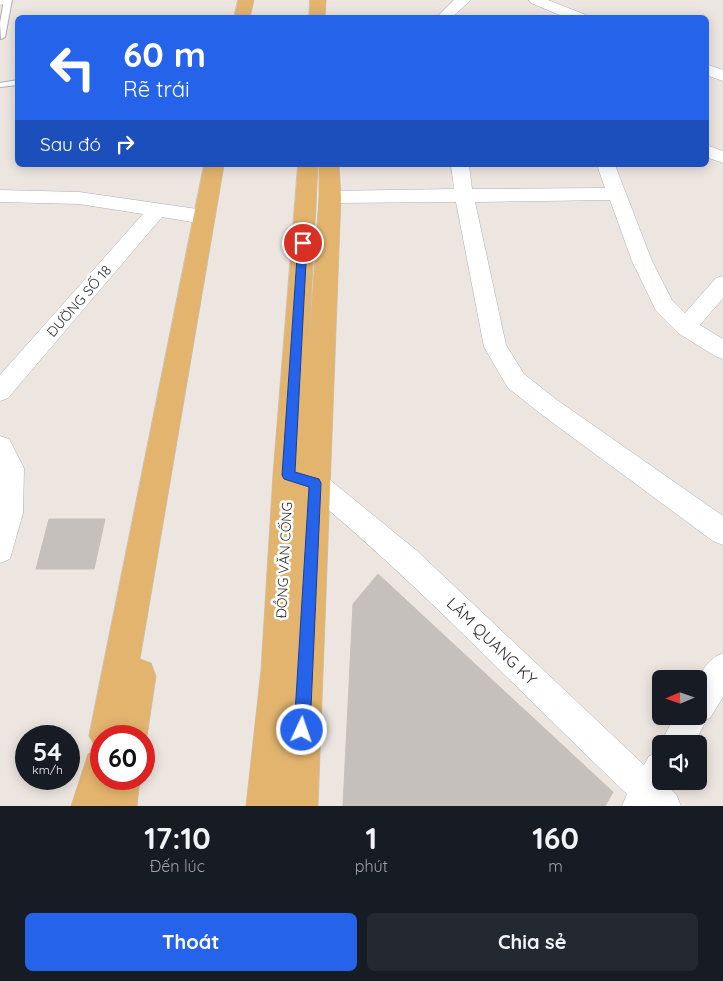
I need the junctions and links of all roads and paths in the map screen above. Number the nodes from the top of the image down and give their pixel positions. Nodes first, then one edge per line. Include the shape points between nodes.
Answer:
1 (8, 0) edge
2 (246, 0) edge
3 (255, 0) edge
4 (318, 0) edge
5 (333, 0) edge
6 (464, 0) edge
7 (536, 0) edge
8 (243, 15) edge
9 (252, 15) edge
10 (317, 15) edge
11 (332, 15) edge
12 (446, 15) edge
13 (573, 15) edge
14 (1, 37) edge
15 (709, 70) edge
16 (723, 76) edge
17 (15, 82) edge
18 (0, 85) edge
19 (709, 151) edge
20 (723, 158) edge
21 (214, 167) edge
22 (226, 167) edge
23 (308, 167) edge
24 (329, 167) edge
25 (460, 167) edge
26 (607, 167) edge
27 (616, 194) junction
28 (464, 195) junction
29 (0, 196) edge
30 (330, 197) junction
31 (158, 210) junction
32 (204, 217) junction
33 (723, 284) edge
34 (686, 327) junction
35 (723, 350) edge
36 (0, 391) edge
37 (0, 447) edge
38 (302, 479) junction
39 (723, 532) edge
40 (0, 549) edge
41 (723, 668) edge
42 (708, 692) edge
43 (110, 725) edge
44 (130, 725) edge
45 (95, 790) edge
46 (120, 790) edge
47 (653, 793) edge
48 (91, 806) edge
49 (118, 806) edge
50 (266, 806) edge
51 (298, 806) edge

1 - 14 lane
2 - 8 main road
3 - 9 main road
4 - 10 main road
5 - 11 main road
6 - 12 street
7 - 13 street
15 - 16 street
17 - 18 lane
19 - 20 street
21 - 32 main road
22 - 44 main road
23 - 38 main road, ĐỒNG VĂN CỐNG
24 - 30 main road, ĐỒNG VĂN CỐNG
25 - 28 street
26 - 27 street
27 - 28 street
27 - 34 street via 642,261 664,304
28 - 30 street
28 - 39 street via 495,347 516,381
29 - 31 street via 79,198
30 - 38 main road, ĐỒNG VĂN CỐNG
31 - 32 street
31 - 36 street, ĐƯỜNG SỐ 18
32 - 43 main road
33 - 34 street
34 - 35 street
37 - 40 street via 11,468 10,513
38 - 47 street, LÂM QUANG KY via 359,517
38 - 50 main road, ĐỒNG VĂN CỐNG
38 - 51 main road, ĐỒNG VĂN CỐNG
41 - 42 street
45 - 48 main road
46 - 49 main road

